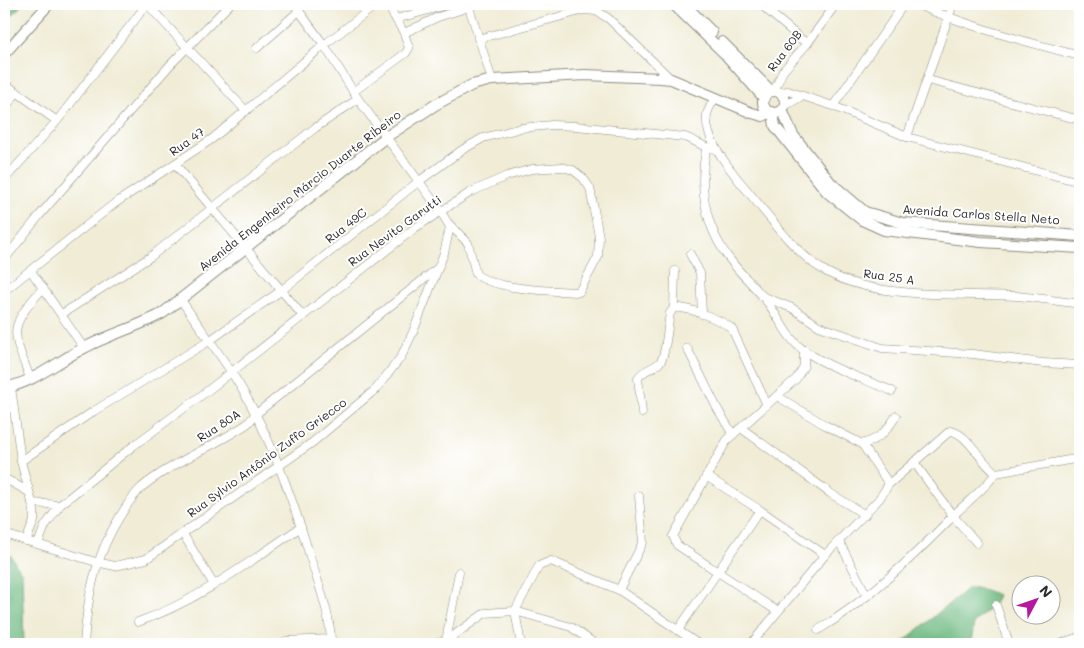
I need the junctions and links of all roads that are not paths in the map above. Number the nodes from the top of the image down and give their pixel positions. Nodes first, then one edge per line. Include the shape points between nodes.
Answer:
1 (49, 4) edge
2 (147, 4) edge
3 (230, 4) edge
4 (294, 4) edge
5 (377, 4) edge
6 (387, 4) edge
7 (450, 4) edge
8 (673, 4) edge
9 (684, 4) edge
10 (760, 4) edge
11 (836, 4) edge
12 (904, 4) edge
13 (916, 4) edge
14 (954, 4) edge
15 (469, 5) edge
16 (299, 11) junction
17 (949, 18) junction
18 (396, 19) junction
19 (404, 33) junction
20 (478, 39) junction
21 (807, 44) junction
22 (324, 45) junction
23 (188, 46) junction
24 (257, 48) dead end
25 (4, 54) edge
26 (1080, 56) edge
27 (492, 80) junction
28 (671, 80) junction
29 (928, 80) junction
30 (4, 83) edge
31 (17, 92) junction
32 (356, 95) junction
33 (771, 95) junction
34 (800, 97) junction
35 (715, 98) junction
36 (833, 106) junction
37 (742, 108) junction
38 (4, 109) edge
39 (778, 110) junction
40 (246, 111) junction
41 (1080, 120) edge
42 (57, 121) junction
43 (386, 137) junction
44 (907, 137) junction
45 (706, 149) junction
46 (717, 150) junction
47 (175, 164) junction
48 (4, 180) edge
49 (418, 182) junction
50 (1080, 182) edge
51 (212, 208) junction
52 (440, 210) junction
53 (448, 223) junction
54 (1080, 236) edge
55 (245, 248) junction
56 (1080, 248) edge
57 (690, 254) dead end
58 (4, 260) edge
59 (437, 269) junction
60 (31, 271) junction
61 (675, 272) dead end
62 (43, 288) junction
63 (282, 290) junction
64 (4, 291) edge
65 (762, 296) junction
66 (182, 300) junction
67 (1080, 304) edge
68 (674, 308) junction
69 (62, 314) junction
70 (702, 314) junction
71 (303, 316) junction
72 (209, 341) junction
73 (84, 348) junction
74 (687, 348) dead end
75 (804, 350) junction
76 (1080, 365) edge
77 (230, 372) junction
78 (30, 378) junction
79 (7, 387) edge
80 (892, 390) dead end
81 (777, 396) junction
82 (767, 405) junction
83 (642, 413) dead end
84 (256, 414) junction
85 (896, 416) dead end
86 (741, 428) junction
87 (732, 433) junction
88 (862, 444) junction
89 (1080, 458) edge
90 (21, 461) junction
91 (914, 462) junction
92 (279, 466) junction
93 (996, 473) junction
94 (706, 476) junction
95 (4, 478) edge
96 (889, 484) junction
97 (29, 492) junction
98 (639, 496) dead end
99 (32, 503) junction
100 (60, 505) junction
101 (760, 510) junction
102 (865, 515) junction
103 (953, 516) junction
104 (301, 527) junction
105 (4, 534) edge
106 (183, 534) junction
107 (840, 540) junction
108 (26, 541) junction
109 (977, 542) dead end
110 (38, 544) junction
111 (825, 555) junction
112 (96, 562) junction
113 (459, 572) dead end
114 (719, 573) junction
115 (214, 585) junction
116 (619, 590) junction
117 (867, 596) junction
118 (996, 605) dead end
119 (515, 611) junction
120 (777, 612) junction
121 (138, 622) dead end
122 (678, 630) junction
123 (818, 630) dead end
124 (1080, 637) edge
125 (286, 641) dead end
126 (331, 641) edge
127 (446, 641) junction
128 (84, 644) edge
129 (433, 644) edge
130 (521, 644) edge
131 (595, 644) edge
132 (698, 644) edge
133 (751, 644) edge
134 (1009, 644) edge
135 (1058, 644) edge

1 - 25 street
2 - 23 street
2 - 42 street
3 - 23 street
4 - 16 street
5 - 22 street, Rua 47
6 - 18 street
7 - 18 street
8 - 33 street
9 - 33 street
10 - 21 street
11 - 21 street, Rua 60B
12 - 36 street
13 - 17 street
14 - 17 street
15 - 19 street
15 - 20 street
16 - 22 street
16 - 24 street
17 - 26 street
17 - 29 street
18 - 19 street
19 - 32 street via 409,48
20 - 27 street
20 - 28 street via 569,13 596,11 608,18
21 - 33 street, Rua 60B via 783,71
22 - 32 street
22 - 40 street, Rua 47
23 - 40 street
23 - 58 street
27 - 28 street, Avenida Engenheiro Márcio Duarte Ribeiro via 585,75
27 - 43 street, Avenida Engenheiro Márcio Duarte Ribeiro via 456,93
28 - 35 street, Avenida Engenheiro Márcio Duarte Ribeiro
29 - 41 street
29 - 44 street
30 - 31 street
31 - 38 street
31 - 42 street
32 - 43 street
32 - 51 street
33 - 34 street via 788,91
33 - 37 street
33 - 39 street
33 - 39 street via 785,99
34 - 36 street
34 - 39 street
35 - 37 street, Avenida Engenheiro Márcio Duarte Ribeiro
35 - 46 street, Rua 25 A via 707,121
36 - 44 street
37 - 39 street, Avenida Engenheiro Márcio Duarte Ribeiro via 763,116
39 - 54 street, Avenida Carlos Stella Neto via 831,183 865,212 903,223
39 - 56 street via 775,126 827,192 862,220 884,230 981,242
40 - 47 street, Rua 47
42 - 48 street
43 - 49 street
43 - 55 street, Avenida Engenheiro Márcio Duarte Ribeiro
44 - 50 street
45 - 46 street, Rua 49C
45 - 49 street, Rua 49C via 685,137 576,126 521,128 483,138
45 - 65 street via 702,185 707,218 719,244
46 - 67 street, Rua 25 A via 784,234 818,267 830,274 865,286 891,290 1016,296
47 - 51 street
47 - 60 street, Rua 47 via 114,204
49 - 52 street
49 - 63 street, Rua 49C
51 - 55 street
51 - 69 street via 150,257
52 - 53 street
52 - 53 street, Rua Nevito Garutti via 507,176 532,169 562,167 572,170 590,188 599,237 598,256 579,292 535,291 480,277 473,267 468,243
52 - 71 street, Rua Nevito Garutti
53 - 59 street, Rua Sylvio Antônio Zuffo Griecco via 451,233
55 - 63 street
55 - 66 street, Avenida Engenheiro Márcio Duarte Ribeiro
57 - 70 street via 700,273
59 - 84 street, Rua 80A
59 - 92 street, Rua Sylvio Antônio Zuffo Griecco via 413,332 389,375 347,414
60 - 62 street
60 - 64 street, Rua 47
61 - 68 street
62 - 69 street
62 - 78 street via 15,328 15,337
63 - 71 street
63 - 72 street, Rua 49C
65 - 75 street via 793,341
65 - 76 street via 792,308 819,326 882,348
66 - 72 street
66 - 73 street, Avenida Engenheiro Márcio Duarte Ribeiro via 146,323
68 - 70 street
68 - 83 street via 670,313 660,362 638,378
69 - 73 street
70 - 82 street via 726,323 732,329
71 - 77 street, Rua Nevito Garutti
72 - 77 street
72 - 90 street, Rua 49C via 94,411
73 - 78 street, Avenida Engenheiro Márcio Duarte Ribeiro
74 - 87 street
75 - 80 street via 837,369
75 - 81 street via 804,366 796,379
77 - 84 street
77 - 100 street, Rua Nevito Garutti
78 - 79 street, Avenida Engenheiro Márcio Duarte Ribeiro
79 - 90 street
81 - 82 street
81 - 88 street
82 - 86 street
84 - 92 street
84 - 112 street, Rua 80A via 247,424 142,488 131,498
85 - 88 street via 884,434 873,442
86 - 87 street
86 - 102 street
87 - 94 street
88 - 96 street
89 - 93 street
90 - 97 street
91 - 93 street via 945,434 956,431
91 - 96 street
91 - 103 street
92 - 104 street
92 - 106 street, Rua Sylvio Antônio Zuffo Griecco
93 - 103 street
94 - 101 street
94 - 114 street via 673,536 677,545
95 - 97 street
96 - 102 street
97 - 99 street
98 - 116 street via 643,542
99 - 100 street
99 - 108 street via 34,521
100 - 110 street, Rua Nevito Garutti via 45,526
101 - 111 street
101 - 114 street
102 - 107 street
103 - 109 street
103 - 117 street
104 - 115 street
104 - 126 street via 327,614
105 - 108 street, Rua Sylvio Antônio Zuffo Griecco
106 - 112 street, Rua Sylvio Antônio Zuffo Griecco via 146,560 115,566
106 - 115 street
107 - 111 street
107 - 117 street
108 - 110 street, Rua Sylvio Antônio Zuffo Griecco
110 - 112 street, Rua Sylvio Antônio Zuffo Griecco
111 - 120 street
112 - 128 street, Rua 80A via 86,607
113 - 127 street
114 - 120 street
114 - 122 street
115 - 121 street via 181,604
116 - 119 street via 547,562 539,566
116 - 122 street
117 - 123 street
118 - 134 street
119 - 127 street via 485,614
119 - 130 street
119 - 131 street via 570,627
120 - 133 street
122 - 132 street
124 - 135 street
125 - 126 street
127 - 129 street

